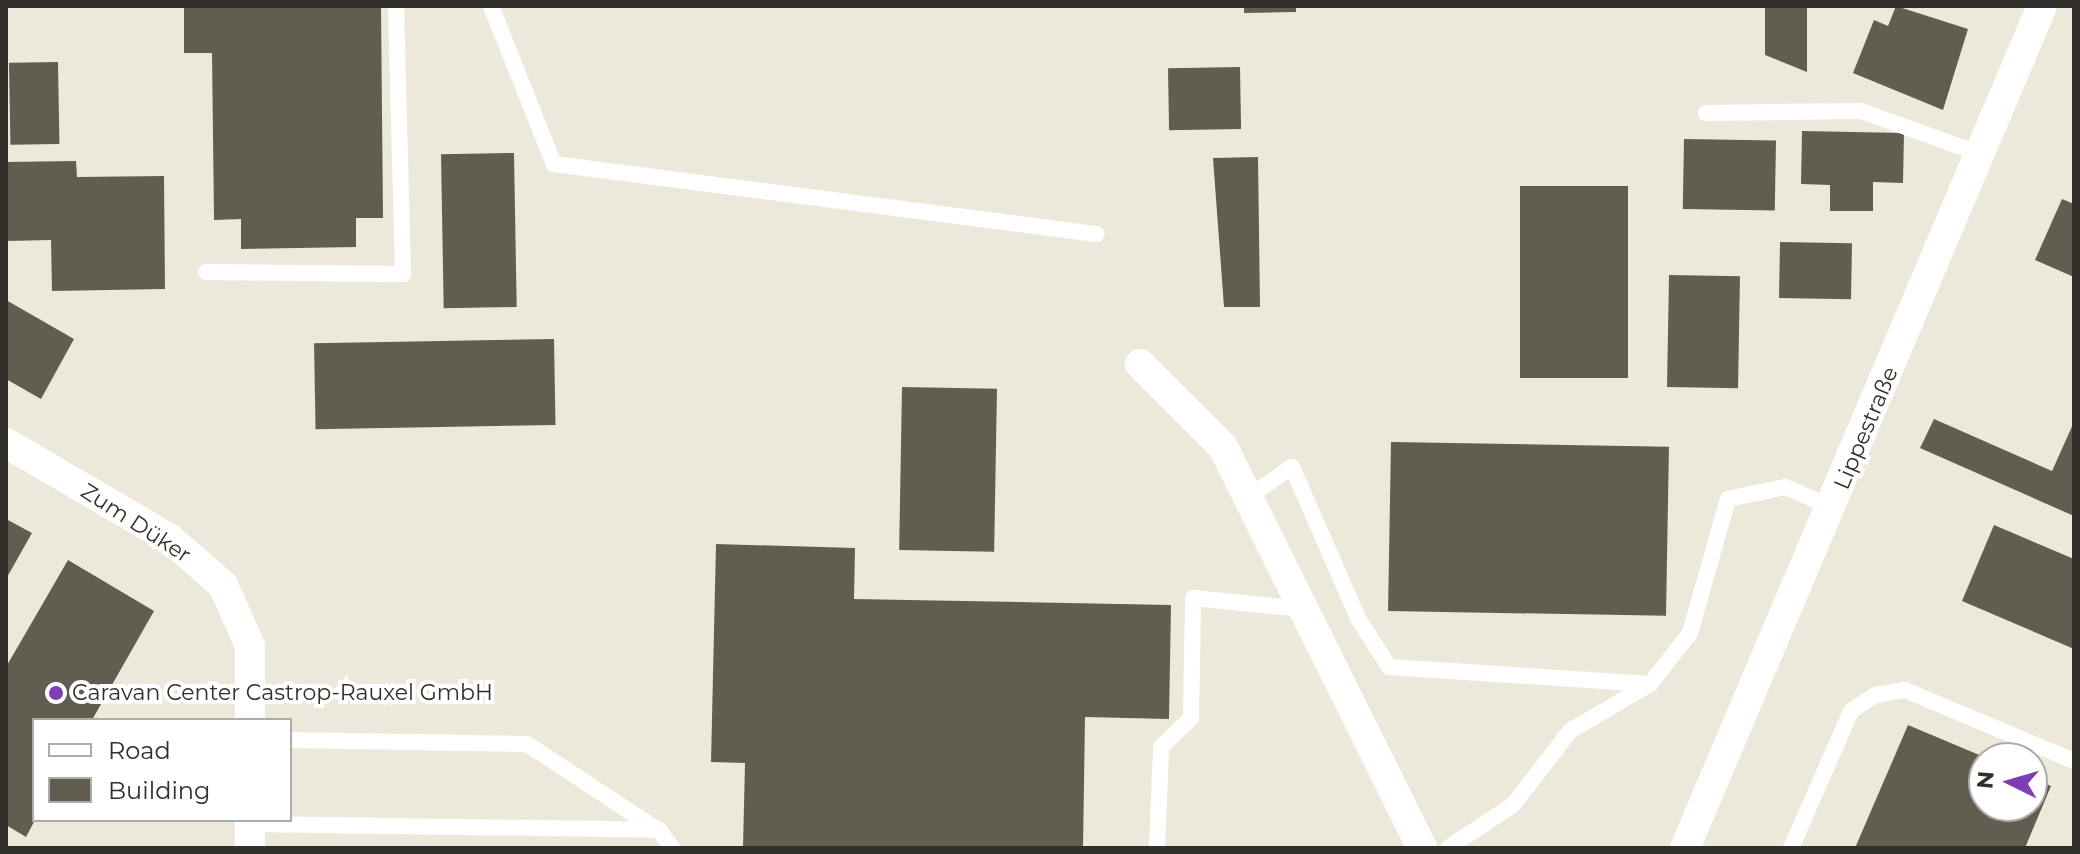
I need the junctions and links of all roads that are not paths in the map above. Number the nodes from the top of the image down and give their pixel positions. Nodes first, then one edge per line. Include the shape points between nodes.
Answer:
1 (396, 6) edge
2 (491, 6) edge
3 (2042, 6) edge
4 (1706, 113) dead end
5 (1984, 155) junction
6 (1096, 234) dead end
7 (206, 272) dead end
8 (1140, 364) dead end
9 (6, 443) edge
10 (1248, 497) junction
11 (1832, 507) junction
12 (1303, 609) junction
13 (1650, 684) junction
14 (250, 718) edge
15 (292, 740) edge
16 (2074, 761) edge
17 (659, 830) junction
18 (250, 831) edge
19 (672, 848) edge
20 (1157, 848) edge
21 (1422, 848) edge
22 (1448, 848) edge
23 (1685, 848) edge
24 (1791, 848) edge

1 - 7 lane via 403,274
2 - 6 lane via 554,164
3 - 5 street, Lippestraße
4 - 5 lane via 1861,111
5 - 11 street, Lippestraße
8 - 10 street via 1223,447
9 - 14 street, Zum Düker via 170,539 223,585 250,646
10 - 12 street
10 - 13 lane via 1292,467 1359,620 1389,667
11 - 13 lane via 1785,487 1728,499 1690,633
11 - 23 street, Lippestraße
12 - 20 lane via 1193,598 1191,718 1161,747
12 - 21 street
13 - 22 lane via 1570,731 1513,805
15 - 17 lane via 527,744
16 - 24 lane via 1905,690 1876,695 1851,711
17 - 18 lane
17 - 19 lane

